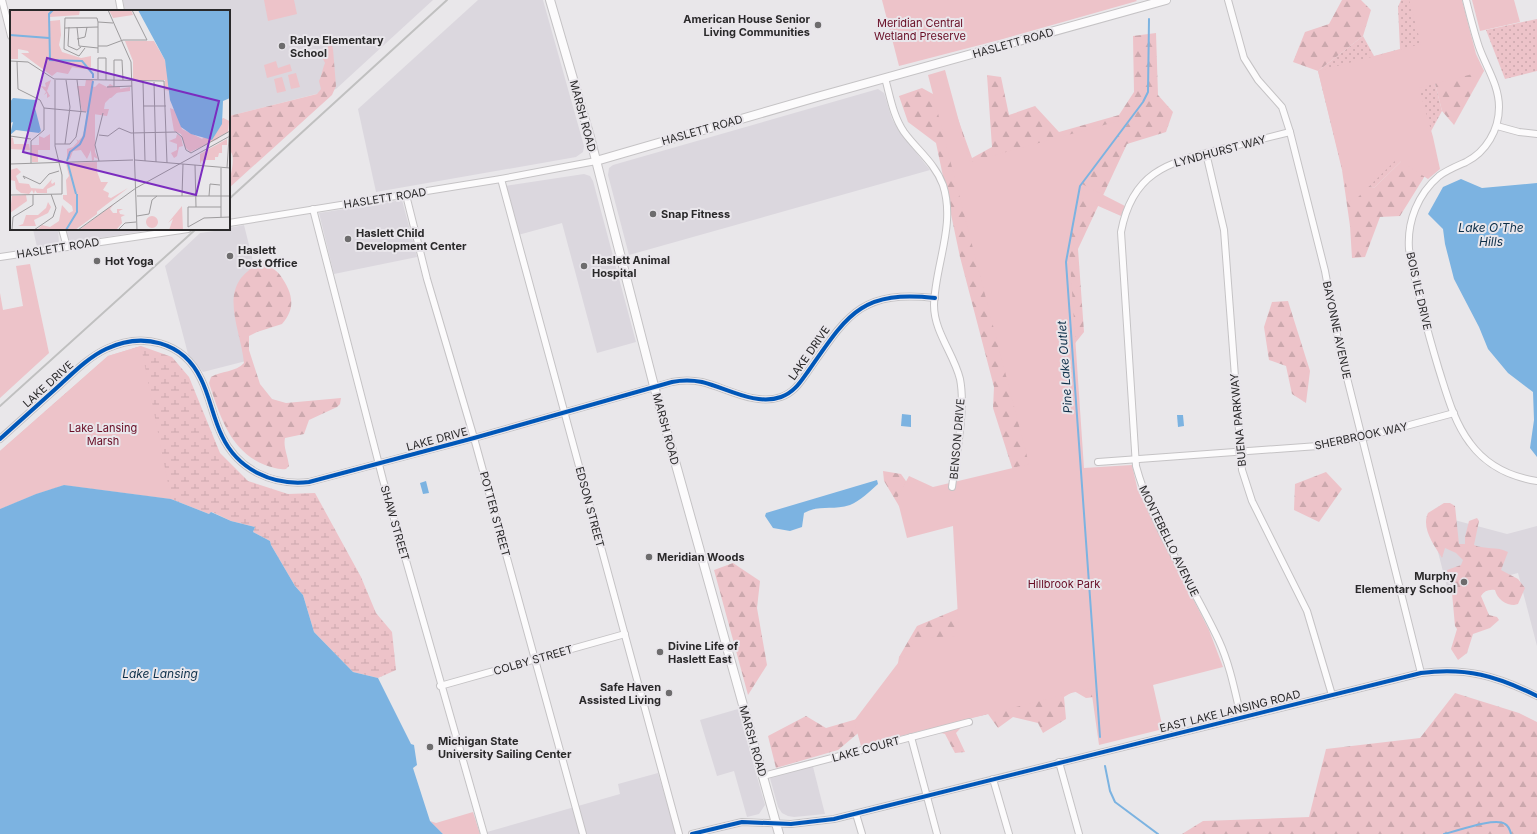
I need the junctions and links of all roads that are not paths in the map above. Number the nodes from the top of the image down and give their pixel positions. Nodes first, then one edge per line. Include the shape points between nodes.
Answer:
1 (2, 0) edge
2 (119, 0) edge
3 (550, 0) edge
4 (1166, 0) edge
5 (1228, 0) edge
6 (1466, 0) edge
7 (121, 10) edge
8 (10, 32) edge
9 (885, 78) junction
10 (1497, 126) junction
11 (1290, 132) junction
12 (1537, 134) edge
13 (1206, 153) junction
14 (596, 161) junction
15 (501, 180) junction
16 (406, 194) junction
17 (312, 209) junction
18 (1125, 214) joint
19 (230, 222) edge
20 (62, 230) edge
21 (175, 230) edge
22 (67, 247) junction
23 (0, 257) edge
24 (935, 298) junction
25 (654, 386) junction
26 (564, 412) junction
27 (1454, 413) junction
28 (1362, 437) junction
29 (474, 438) junction
30 (0, 439) edge
31 (1240, 451) junction
32 (1135, 459) junction
33 (1098, 462) dead end
34 (378, 464) junction
35 (1537, 481) edge
36 (952, 487) dead end
37 (625, 634) junction
38 (535, 660) junction
39 (1421, 673) junction
40 (440, 686) junction
41 (1332, 695) junction
42 (1537, 696) edge
43 (1241, 717) junction
44 (969, 722) dead end
45 (911, 737) junction
46 (1059, 762) junction
47 (762, 776) junction
48 (993, 778) junction
49 (926, 795) junction
50 (856, 814) junction
51 (776, 823) junction
52 (484, 834) edge
53 (583, 834) edge
54 (679, 834) edge
55 (692, 834) edge
56 (779, 834) edge
57 (862, 834) edge
58 (937, 834) edge
59 (1009, 834) edge
60 (1079, 834) edge

1 - 8 street
2 - 7 street
3 - 14 main road, MARSH ROAD
4 - 9 main road, HASLETT ROAD
5 - 11 street, BAYONNE AVENUE via 1244,58 1258,80 1282,107
6 - 10 street, BOIS ILE DRIVE via 1480,48 1497,88
9 - 14 main road, HASLETT ROAD
9 - 24 street, BENSON DRIVE via 897,120 910,140 934,166 945,194 947,225
10 - 12 street
10 - 27 street, BOIS ILE DRIVE via 1489,141 1474,157 1440,175 1429,186 1420,199 1409,225 1408,249 1414,280
11 - 13 street, LYNDHURST WAY
11 - 28 street, BAYONNE AVENUE via 1325,270
13 - 18 street, LYNDHURST WAY via 1173,162 1152,175 1135,194
13 - 31 street, BUENA PARKWAY via 1224,230
14 - 15 street, HASLETT ROAD
14 - 25 main road, MARSH ROAD
15 - 16 street, HASLETT ROAD
15 - 26 street, EDSON STREET
16 - 17 street, HASLETT ROAD
16 - 29 street, POTTER STREET via 435,309
17 - 19 street, HASLETT ROAD
17 - 34 street, SHAW STREET
18 - 32 street, MONTEBELLO AVENUE via 1121,242
20 - 22 street
21 - 22 street, HASLETT ROAD
22 - 23 street, HASLETT ROAD
24 - 25 street, LAKE DRIVE via 893,296 862,308 835,332 794,390 780,398 761,400 695,381
24 - 36 street, BENSON DRIVE via 937,323 956,366 961,388 962,403
25 - 26 street, LAKE DRIVE
25 - 47 main road, MARSH ROAD
26 - 29 street, LAKE DRIVE
26 - 37 street, EDSON STREET
27 - 28 street, SHERBROOK WAY
27 - 35 street, BOIS ILE DRIVE via 1470,444 1484,459 1506,472
28 - 31 street, SHERBROOK WAY via 1318,446
28 - 39 street, BAYONNE AVENUE
29 - 34 street, LAKE DRIVE
29 - 38 street, POTTER STREET
30 - 34 street, LAKE DRIVE via 72,374 105,350 125,342 148,340 170,347 190,362 202,380 226,443 237,458 259,474 283,482 301,483
31 - 32 street, SHERBROOK WAY
31 - 41 street, BUENA PARKWAY via 1242,470 1252,500 1307,611
32 - 33 street, SHERBROOK WAY
32 - 43 street, MONTEBELLO AVENUE via 1148,501 1220,642
34 - 40 street, SHAW STREET
37 - 38 street, COLBY STREET
37 - 54 street, EDSON STREET
38 - 40 street, COLBY STREET
38 - 53 street, POTTER STREET
39 - 41 street, EAST LAKE LANSING ROAD
39 - 42 street, EAST LAKE LANSING ROAD via 1474,673 1498,678
40 - 52 street, SHAW STREET
41 - 43 street, EAST LAKE LANSING ROAD
43 - 46 street, EAST LAKE LANSING ROAD
44 - 45 street, LAKE COURT
45 - 47 street, LAKE COURT
45 - 49 street
46 - 48 street, EAST LAKE LANSING ROAD
46 - 60 street
47 - 51 main road, MARSH ROAD
48 - 49 street, EAST LAKE LANSING ROAD
48 - 59 street
49 - 50 street, EAST LAKE LANSING ROAD
49 - 58 street
50 - 51 street, EAST LAKE LANSING ROAD via 814,822
50 - 57 street
51 - 55 street, EAST LAKE LANSING ROAD via 742,822
51 - 56 main road, MARSH ROAD

